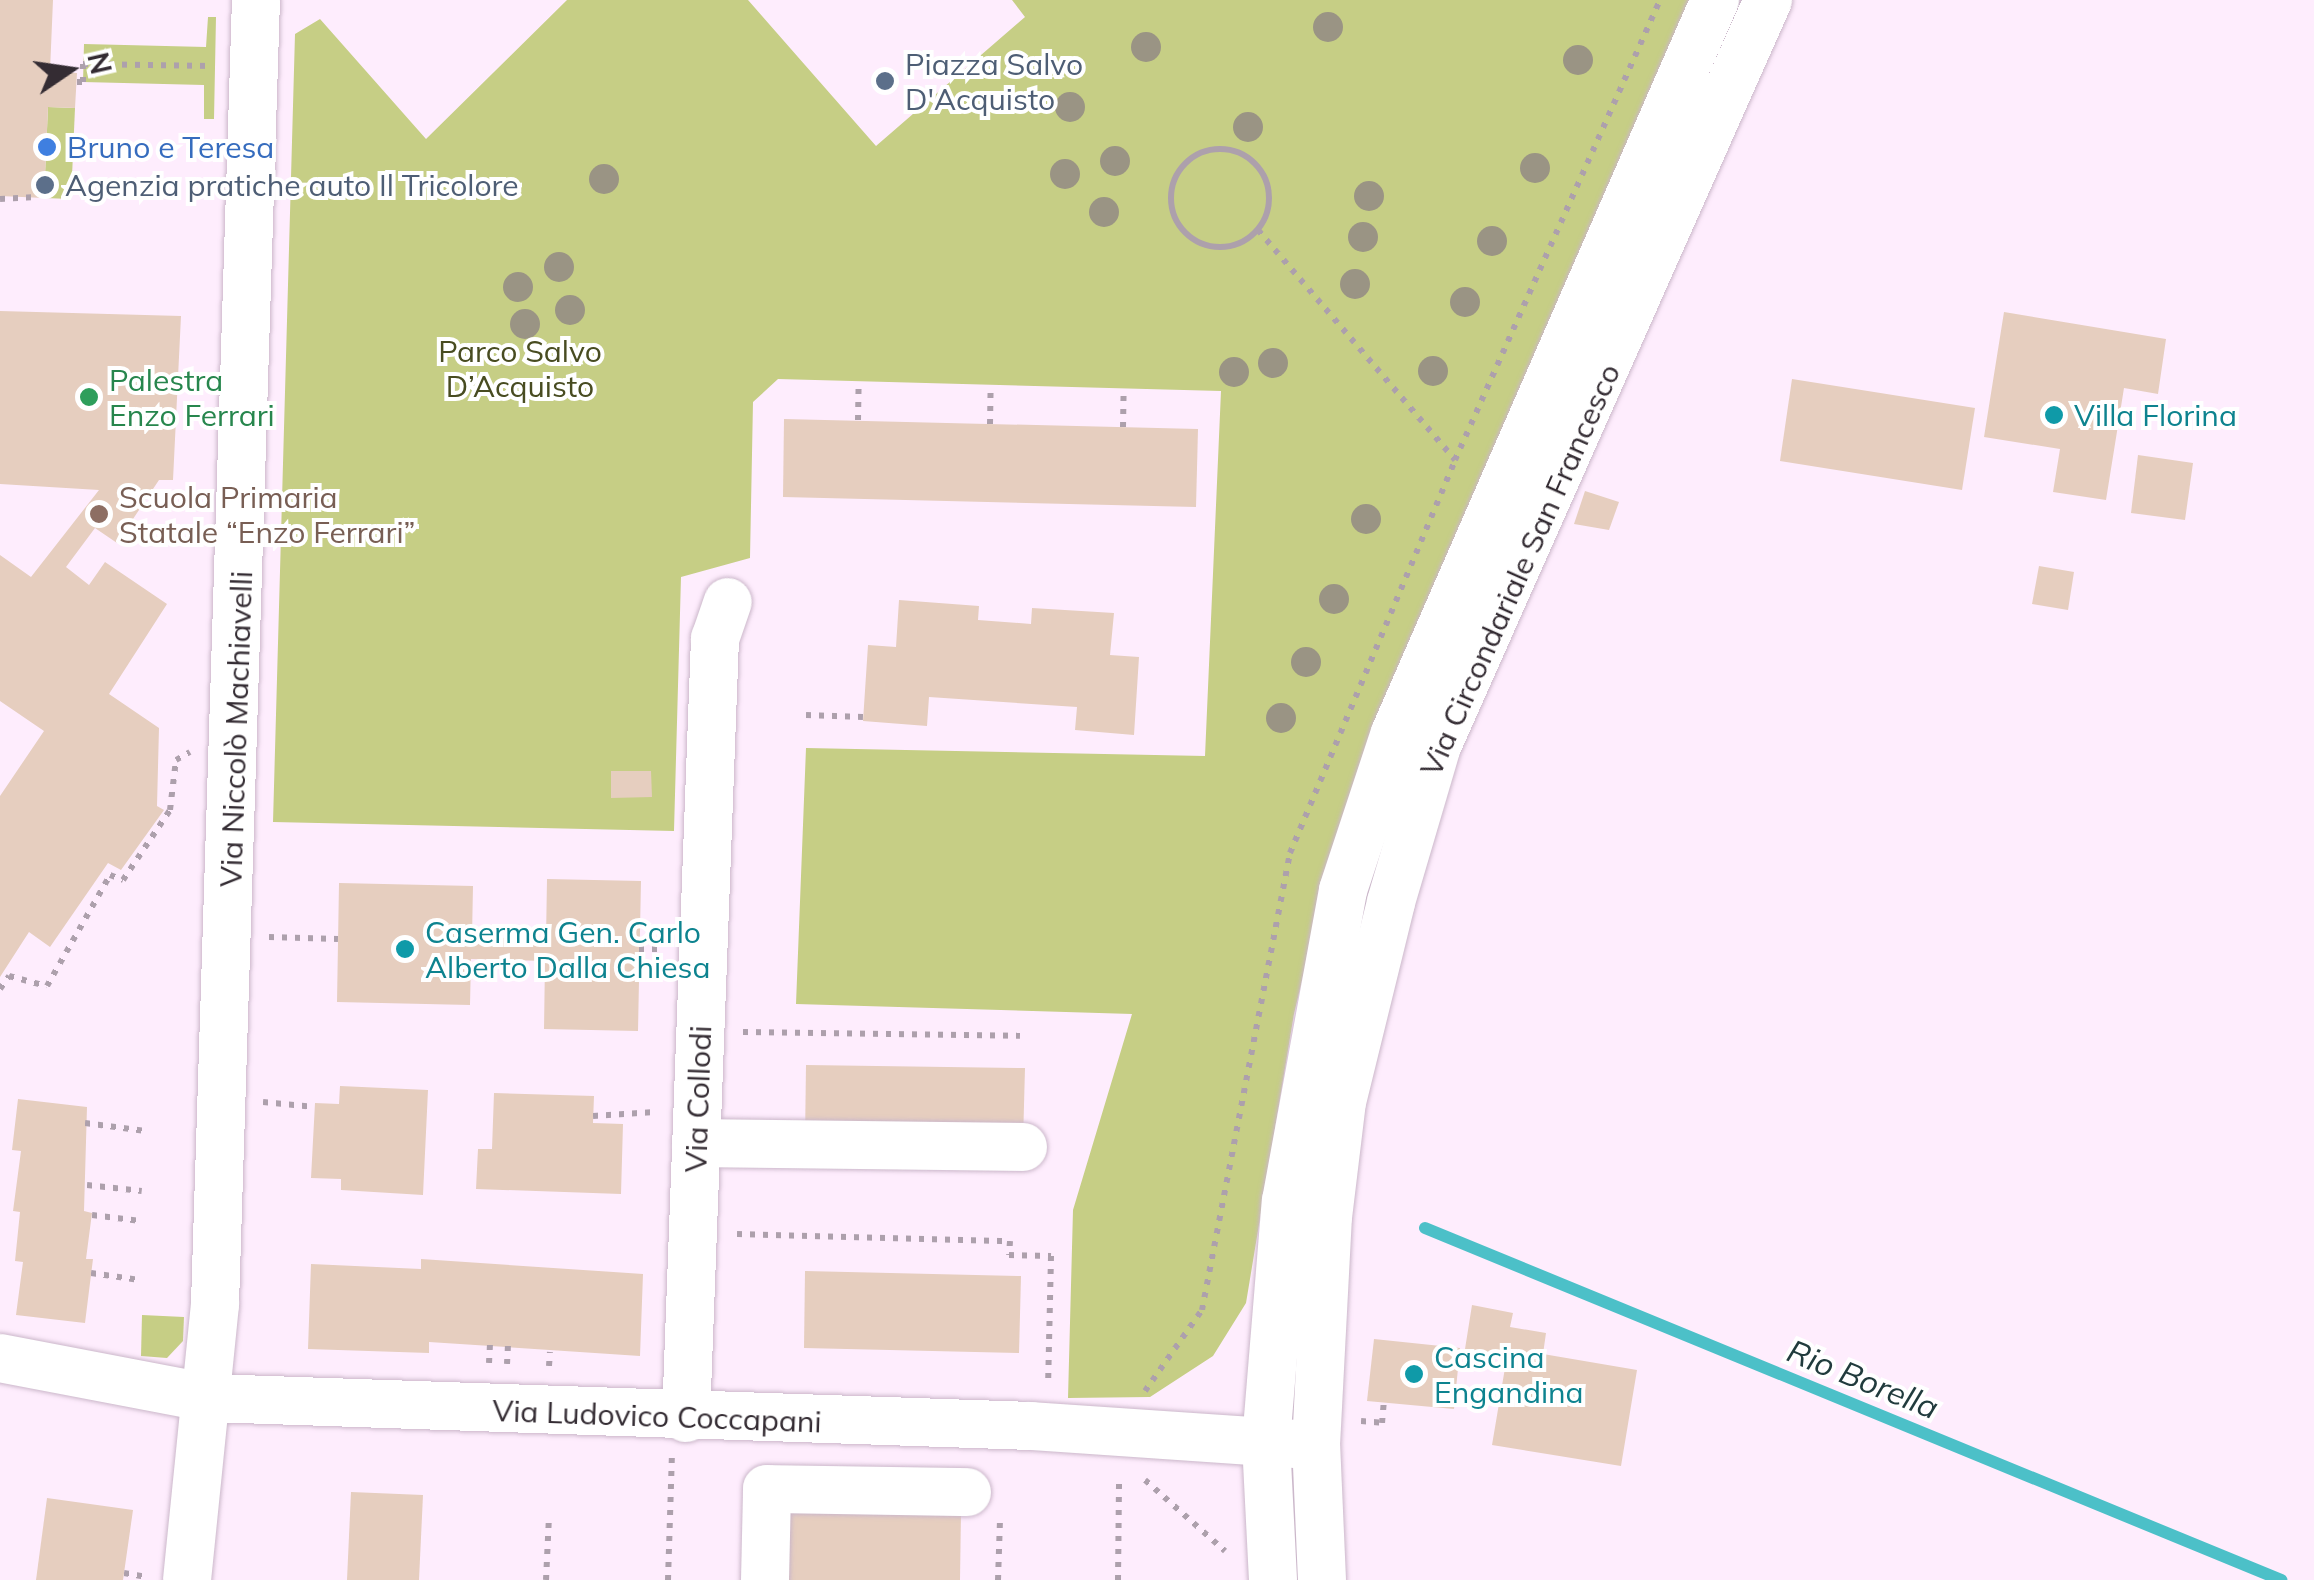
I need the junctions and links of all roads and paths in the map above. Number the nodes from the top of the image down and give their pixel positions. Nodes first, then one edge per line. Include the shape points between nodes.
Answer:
1 (256, 0) edge
2 (1716, 0) edge
3 (1768, 0) edge
4 (220, 66) dead end
5 (77, 82) dead end
6 (36, 197) dead end
7 (0, 198) edge
8 (1258, 230) junction
9 (859, 381) dead end
10 (991, 385) dead end
11 (1124, 388) dead end
12 (858, 420) dead end
13 (990, 424) dead end
14 (1124, 427) dead end
15 (1455, 460) dead end
16 (728, 602) dead end
17 (806, 715) dead end
18 (863, 717) dead end
19 (200, 746) dead end
20 (261, 937) dead end
21 (338, 939) dead end
22 (0, 989) edge
23 (731, 1032) dead end
24 (1020, 1036) dead end
25 (256, 1101) dead end
26 (315, 1107) dead end
27 (593, 1116) dead end
28 (86, 1123) dead end
29 (682, 1127) junction
30 (145, 1130) dead end
31 (1023, 1148) dead end
32 (87, 1185) dead end
33 (142, 1191) dead end
34 (92, 1215) dead end
35 (142, 1220) dead end
36 (721, 1234) dead end
37 (91, 1274) dead end
38 (139, 1280) dead end
39 (0, 1358) edge
40 (210, 1398) junction
41 (1048, 1401) dead end
42 (1384, 1402) dead end
43 (679, 1418) junction
44 (1333, 1432) junction
45 (1266, 1442) junction
46 (968, 1492) dead end
47 (549, 1517) dead end
48 (1230, 1561) dead end
49 (187, 1580) edge
50 (546, 1580) edge
51 (668, 1580) edge
52 (765, 1580) edge
53 (1118, 1580) edge
54 (1272, 1580) edge
55 (1322, 1580) edge

1 - 40 street, Via Niccolò Machiavelli
2 - 45 street, Via Circondariale San Francesco via 1395,733 1343,890 1286,1201
3 - 44 street, Via Circondariale San Francesco via 1437,746 1342,1102 1328,1217
4 - 5 path via 83,64 83,82
6 - 7 path
8 - 8 path via 1269,200 1260,169 1249,158 1218,148 1178,172 1172,187 1175,219 1198,242 1230,246
8 - 15 path
9 - 12 path
10 - 13 path
11 - 14 path
16 - 29 street, Via Collodi via 715,639
17 - 18 path
19 - 22 path via 176,760 170,810 123,880 110,874 48,986 9,976
20 - 21 path
23 - 24 path
25 - 26 path
27 - 29 path
28 - 30 path
29 - 31 street
29 - 43 street, Via Collodi
32 - 33 path
34 - 35 path
36 - 41 path via 1010,1241 1010,1254 1051,1256
37 - 38 path
39 - 40 street, Via Ludovico Coccapani
40 - 43 street, Via Ludovico Coccapani
40 - 49 street, Via Niccolò Machiavelli
42 - 44 path via 1382,1423
43 - 45 street, Via Ludovico Coccapani via 1017,1426
43 - 51 path
44 - 45 street, Via Ludovico Coccapani
44 - 55 street, Via Circondariale San Francesco
45 - 54 street, Via Circondariale San Francesco
46 - 52 street via 767,1489
47 - 50 path
48 - 53 path via 1224,1547 1130,1467 1120,1469

